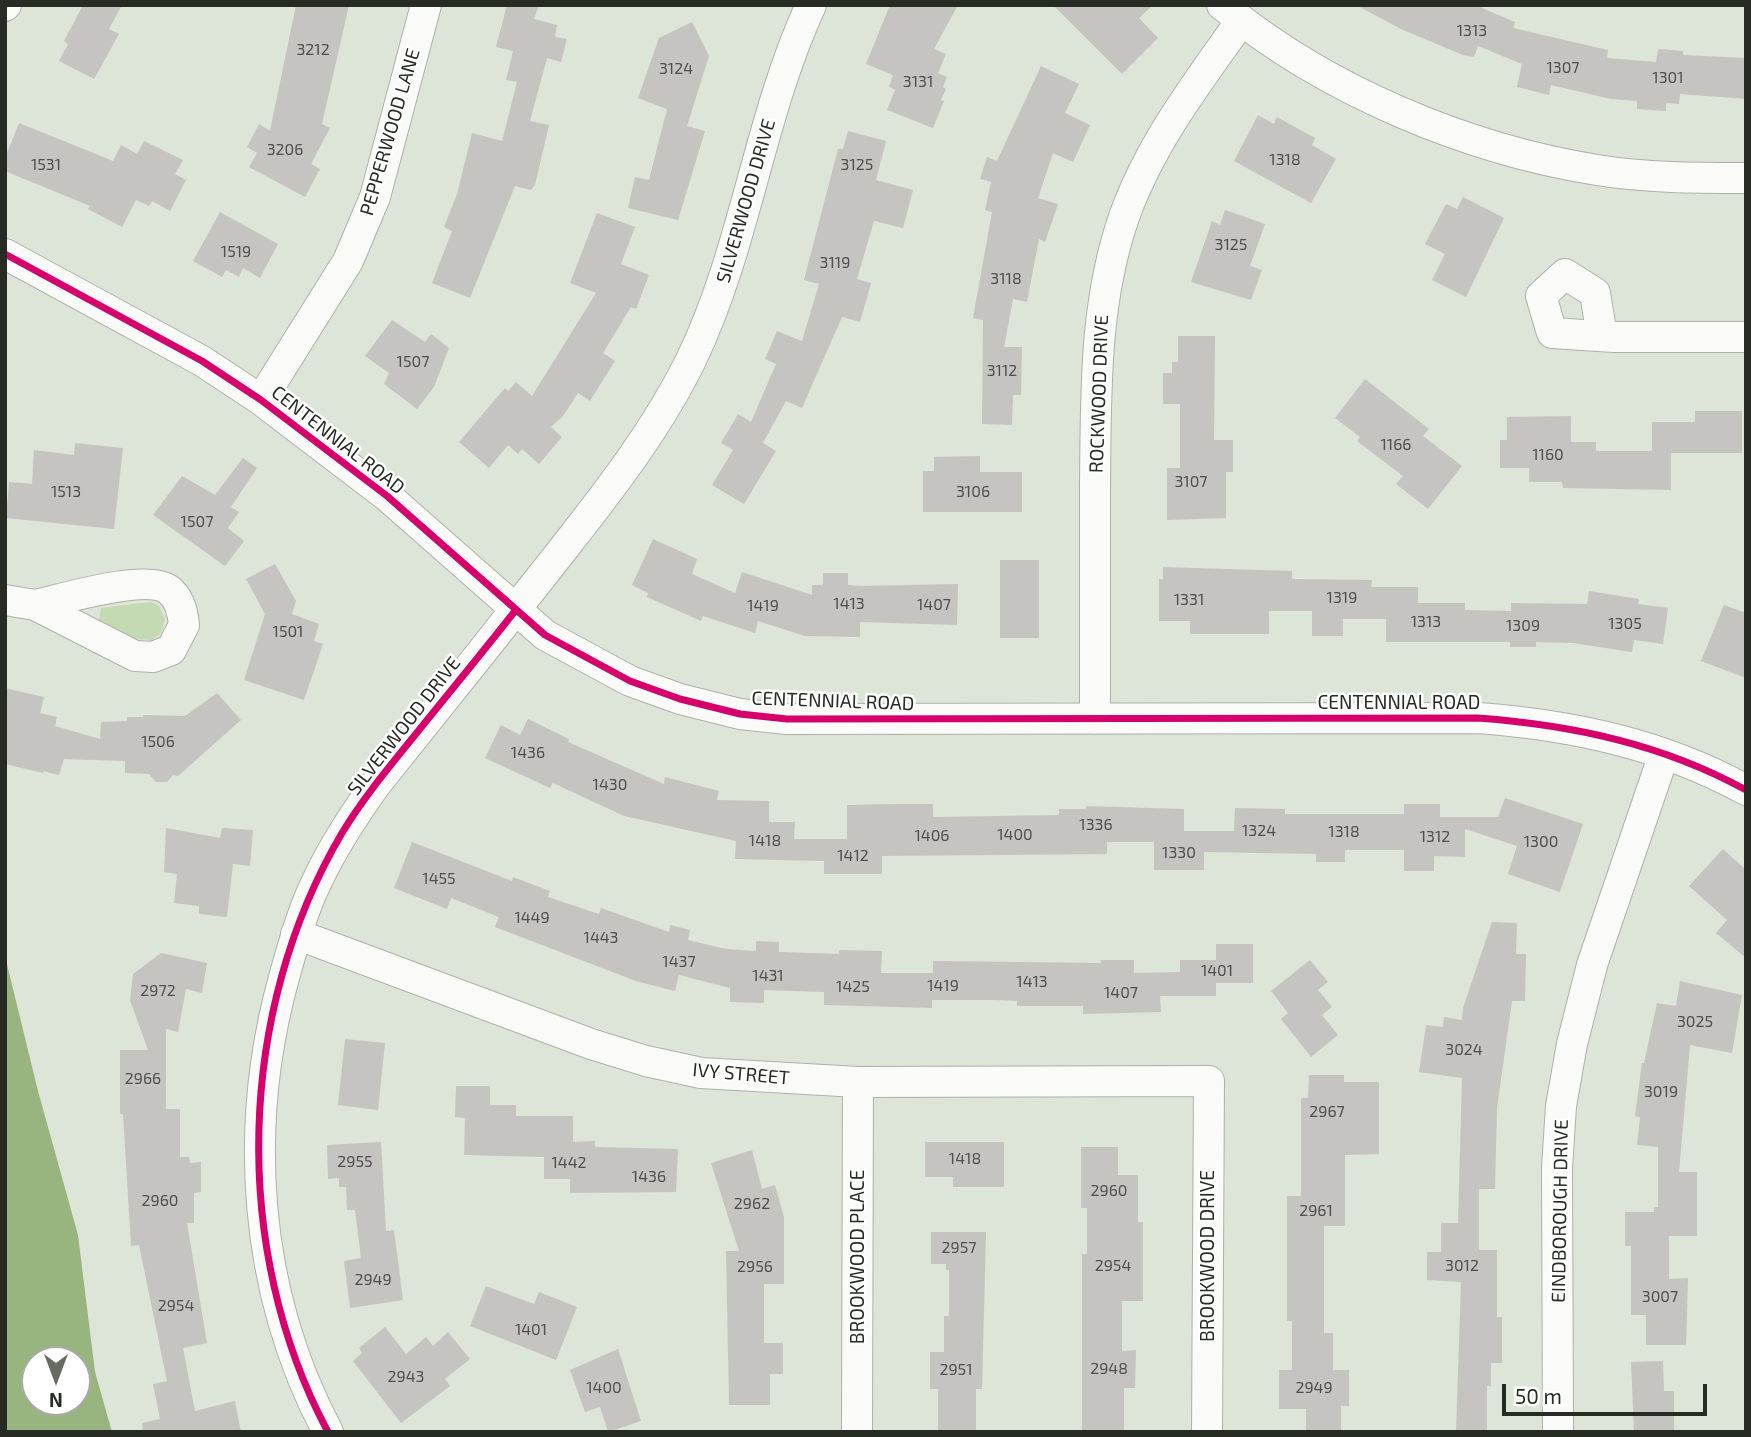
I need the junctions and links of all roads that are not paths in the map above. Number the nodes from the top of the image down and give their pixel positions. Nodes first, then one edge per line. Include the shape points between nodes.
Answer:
1 (426, 5) edge
2 (811, 5) edge
3 (1232, 13) edge
4 (1746, 178) edge
5 (5, 254) edge
6 (1602, 336) dead end
7 (1746, 337) edge
8 (261, 400) junction
9 (5, 600) edge
10 (35, 605) dead end
11 (515, 611) junction
12 (1094, 719) junction
13 (1664, 754) junction
14 (1746, 790) edge
15 (296, 934) junction
16 (1209, 1081) joint
17 (858, 1082) junction
18 (328, 1432) edge
19 (857, 1432) edge
20 (1207, 1432) edge
21 (1558, 1432) edge

1 - 8 street, PEPPERWOOD LANE via 375,197 348,261
2 - 11 street, SILVERWOOD DRIVE via 770,114 742,229 691,360 618,481
3 - 4 street via 1325,75 1426,123 1486,144 1599,170 1675,178
3 - 12 street, ROCKWOOD DRIVE via 1150,159 1125,215 1103,298 1096,358
5 - 8 street, CENTENNIAL ROAD via 202,361
6 - 7 street
8 - 11 street, CENTENNIAL ROAD via 387,496
9 - 10 street
11 - 12 street, CENTENNIAL ROAD via 545,635 630,681 740,714 787,719
11 - 15 street, SILVERWOOD DRIVE via 343,831
12 - 13 street, CENTENNIAL ROAD via 1478,718 1611,736
13 - 14 street, CENTENNIAL ROAD
13 - 21 street, EINDBOROUGH DRIVE via 1592,965 1562,1106 1557,1168
15 - 17 street, IVY STREET via 646,1061 701,1073
15 - 18 street, SILVERWOOD DRIVE via 275,1006 264,1069 258,1128 259,1188 284,1329
16 - 17 street, IVY STREET
16 - 20 street, BROOKWOOD DRIVE
17 - 19 street, BROOKWOOD PLACE

